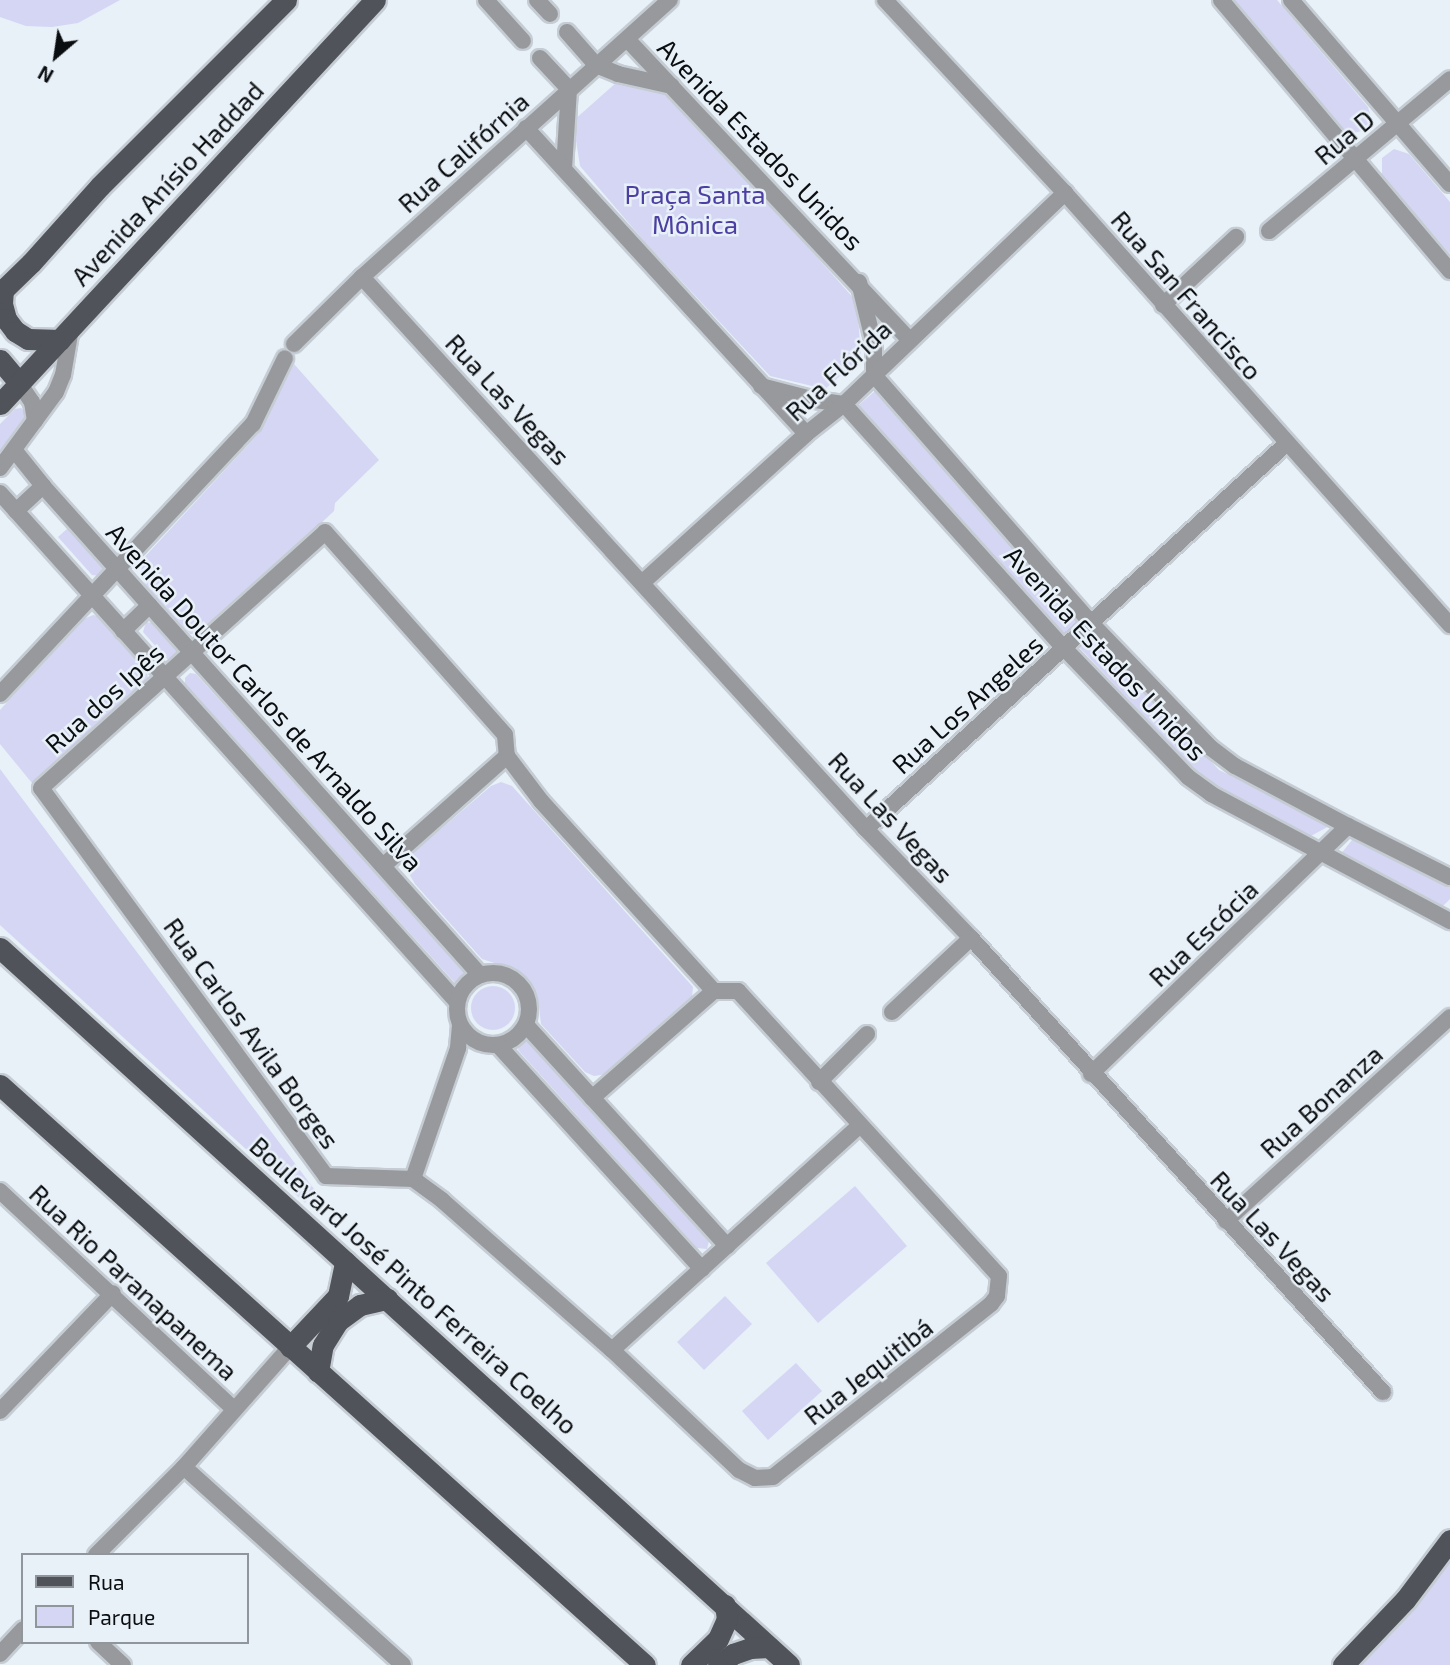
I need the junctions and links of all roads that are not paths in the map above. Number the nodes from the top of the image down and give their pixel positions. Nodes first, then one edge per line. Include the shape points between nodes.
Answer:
1 (286, 0) edge
2 (375, 0) edge
3 (486, 0) edge
4 (537, 0) edge
5 (670, 0) edge
6 (885, 0) edge
7 (1221, 0) edge
8 (1291, 0) edge
9 (550, 14) dead end
10 (566, 32) dead end
11 (627, 39) junction
12 (523, 41) dead end
13 (540, 58) dead end
14 (596, 65) junction
15 (1450, 79) edge
16 (672, 86) junction
17 (569, 89) junction
18 (1398, 124) junction
19 (526, 128) junction
20 (1355, 161) junction
21 (564, 170) junction
22 (1450, 184) edge
23 (1065, 194) junction
24 (1269, 231) dead end
25 (1236, 237) dead end
26 (1450, 271) edge
27 (362, 277) junction
28 (859, 282) junction
29 (2, 291) edge
30 (1163, 305) junction
31 (66, 334) junction
32 (909, 338) junction
33 (0, 360) edge
34 (874, 375) junction
35 (19, 383) junction
36 (761, 386) junction
37 (0, 404) edge
38 (844, 404) junction
39 (34, 421) junction
40 (806, 434) junction
41 (1286, 444) junction
42 (16, 450) junction
43 (0, 468) edge
44 (43, 486) junction
45 (0, 493) edge
46 (16, 511) junction
47 (118, 568) junction
48 (643, 582) junction
49 (92, 596) junction
50 (150, 605) junction
51 (1091, 623) junction
52 (1450, 625) edge
53 (123, 631) junction
54 (1064, 648) junction
55 (192, 652) junction
56 (164, 676) junction
57 (0, 694) edge
58 (507, 756) junction
59 (41, 788) joint
60 (1348, 826) junction
61 (866, 829) junction
62 (1321, 855) junction
63 (383, 866) junction
64 (1450, 877) edge
65 (1449, 918) edge
66 (971, 938) junction
67 (0, 948) edge
68 (480, 975) junction
69 (714, 991) junction
70 (457, 1003) junction
71 (892, 1012) dead end
72 (1450, 1017) edge
73 (460, 1025) junction
74 (526, 1025) junction
75 (867, 1034) dead end
76 (476, 1041) junction
77 (498, 1045) junction
78 (458, 1048) junction
79 (1091, 1074) junction
80 (819, 1082) junction
81 (0, 1086) edge
82 (592, 1098) junction
83 (859, 1126) junction
84 (413, 1180) junction
85 (0, 1191) edge
86 (1226, 1221) junction
87 (727, 1246) junction
88 (345, 1262) junction
89 (702, 1269) junction
90 (113, 1293) junction
91 (387, 1299) junction
92 (290, 1347) junction
93 (612, 1350) junction
94 (318, 1372) junction
95 (1383, 1392) dead end
96 (234, 1409) junction
97 (0, 1411) edge
98 (184, 1467) junction
99 (1450, 1540) edge
100 (98, 1553) edge
101 (725, 1605) junction
102 (21, 1631) edge
103 (100, 1644) edge
104 (769, 1647) junction
105 (0, 1654) edge
106 (122, 1665) edge
107 (403, 1665) edge
108 (645, 1665) edge
109 (691, 1665) edge
110 (718, 1665) edge
111 (789, 1665) edge
112 (1343, 1665) edge

1 - 29 main road, Avenida Anísio Haddad
2 - 31 main road, Avenida Anísio Haddad
3 - 12 street
4 - 9 street
5 - 11 street, Rua Califórnia
6 - 23 street, Rua San Francisco
7 - 20 street
8 - 18 street
10 - 14 street
11 - 14 street, Rua Califórnia
11 - 16 street, Avenida Estados Unidos
13 - 17 street
14 - 16 street
14 - 17 street, Rua Califórnia
15 - 18 street, Rua D
16 - 28 street, Avenida Estados Unidos
17 - 19 street, Rua Califórnia
17 - 21 street
18 - 20 street, Rua D
18 - 22 street
19 - 21 street
19 - 27 street, Rua Califórnia
20 - 24 street, Rua D
20 - 26 street
21 - 36 street
23 - 30 street, Rua San Francisco
23 - 32 street, Rua Flórida
25 - 30 street
27 - 47 street, Rua Califórnia via 290,351 253,424
27 - 48 street, Rua Las Vegas
28 - 32 street, Avenida Estados Unidos
28 - 34 street, Avenida Estados Unidos via 874,344
29 - 31 main road via 6,319 15,331 28,339
30 - 41 street, Rua San Francisco
31 - 35 main road, Avenida Anísio Haddad
31 - 39 street via 63,375
32 - 34 street, Rua Flórida
33 - 35 main road
34 - 38 street, Rua Flórida
34 - 51 street, Avenida Estados Unidos
35 - 37 main road, Avenida Anísio Haddad
35 - 39 street via 32,402
36 - 38 street
36 - 40 street
38 - 40 street, Rua Flórida
38 - 54 street, Avenida Estados Unidos
39 - 42 street
40 - 48 street, Rua Flórida
41 - 51 street, Rua Los Angeles
41 - 52 street, Rua San Francisco
42 - 43 street
42 - 44 street, Avenida Doutor Carlos de Arnaldo Silva
44 - 46 street
44 - 47 street, Avenida Doutor Carlos de Arnaldo Silva
45 - 46 street
46 - 49 street
47 - 49 street, Rua Califórnia
47 - 50 street, Avenida Doutor Carlos de Arnaldo Silva
48 - 61 street, Rua Las Vegas
49 - 53 street
49 - 57 street, Rua Califórnia
50 - 53 street
50 - 55 street, Avenida Doutor Carlos de Arnaldo Silva
51 - 54 street, Rua Los Angeles
51 - 60 street, Avenida Estados Unidos via 1210,748
53 - 56 street
54 - 61 street, Rua Los Angeles
54 - 62 street, Avenida Estados Unidos via 1188,777
55 - 56 street, Rua dos Ipês
55 - 58 street, Rua dos Ipês via 326,532 505,735
55 - 63 street, Avenida Doutor Carlos de Arnaldo Silva
56 - 59 street, Rua dos Ipês
56 - 70 street
58 - 63 street
58 - 69 street via 541,801
59 - 84 street, Rua Carlos Avila Borges via 326,1176
60 - 62 street, Rua Escócia
60 - 64 street, Avenida Estados Unidos
61 - 66 street, Rua Las Vegas
62 - 65 street, Avenida Estados Unidos
62 - 79 street, Rua Escócia
63 - 68 street, Avenida Doutor Carlos de Arnaldo Silva
66 - 71 street
66 - 79 street, Rua Las Vegas
67 - 88 main road, Boulevard José Pinto Ferreira Coelho
68 - 70 street via 469,981
68 - 74 street via 502,974 520,985 529,1004
69 - 80 street via 738,991
69 - 82 street
70 - 73 street
72 - 86 street, Rua Bonanza
73 - 76 street
73 - 78 street
74 - 77 street via 519,1035
74 - 82 street
75 - 80 street
76 - 77 street
76 - 78 street
77 - 89 street
78 - 84 street
79 - 86 street, Rua Las Vegas
80 - 83 street
81 - 92 main road
82 - 87 street
83 - 87 street
83 - 93 street, Rua Jequitibá via 994,1267 1000,1286 991,1304 772,1477 755,1478 739,1470
84 - 93 street via 442,1200
85 - 90 street, Rua Rio Paranapanema
86 - 95 street, Rua Las Vegas
87 - 89 street
88 - 91 main road, Boulevard José Pinto Ferreira Coelho
88 - 92 main road via 338,1296
89 - 93 street
90 - 96 street, Rua Rio Paranapanema
90 - 97 street
91 - 94 main road via 360,1305 338,1321 323,1345
91 - 101 main road, Boulevard José Pinto Ferreira Coelho
92 - 94 main road
92 - 96 street
94 - 108 main road
96 - 98 street
98 - 100 street
98 - 107 street
99 - 112 main road via 1405,1600
101 - 104 main road, Boulevard José Pinto Ferreira Coelho
101 - 109 main road via 727,1619 718,1639
102 - 105 street
103 - 106 street
104 - 110 main road via 733,1654
104 - 111 main road, Boulevard José Pinto Ferreira Coelho

